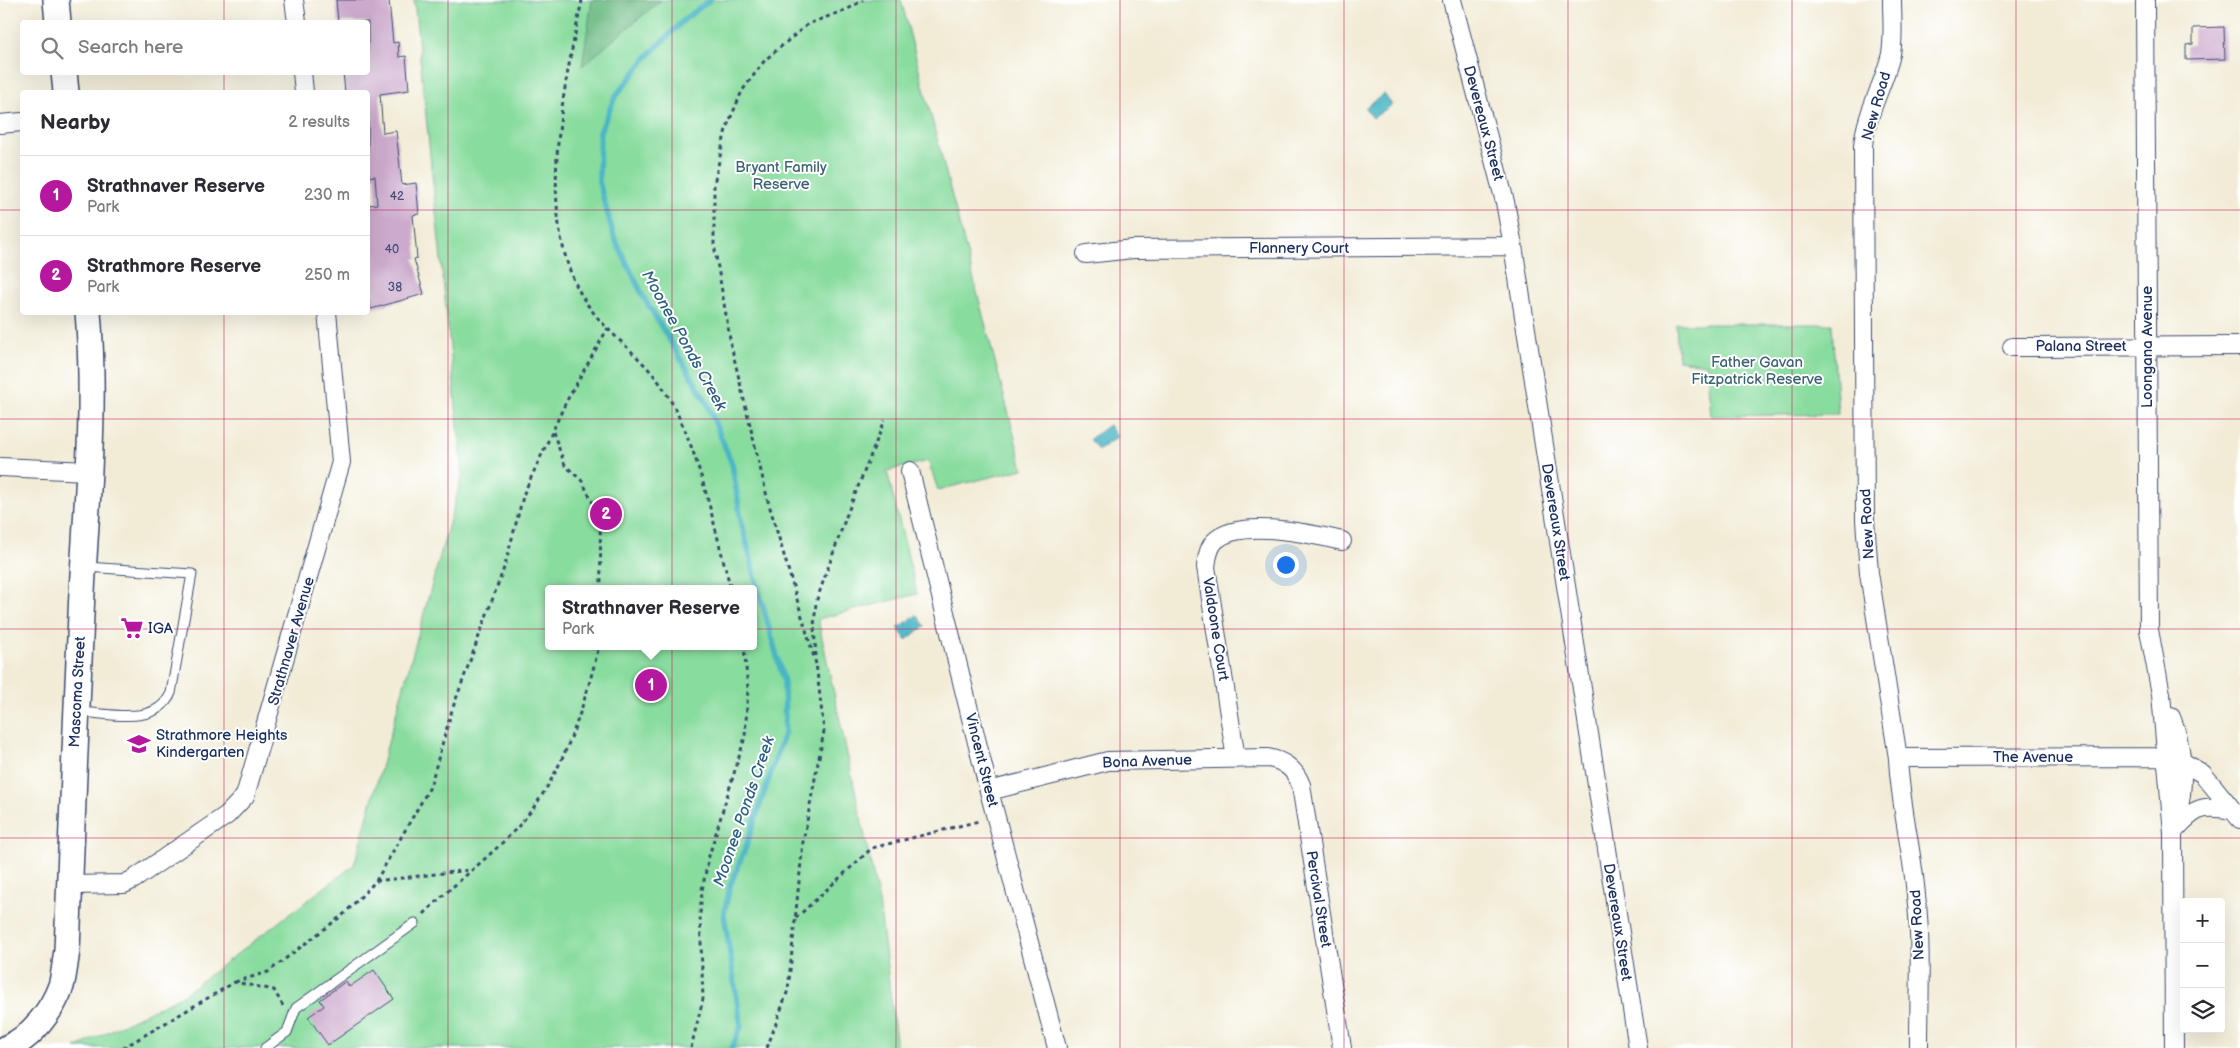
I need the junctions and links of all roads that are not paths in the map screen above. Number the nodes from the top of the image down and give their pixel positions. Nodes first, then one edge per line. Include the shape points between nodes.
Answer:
1 (56, 0) edge
2 (294, 0) edge
3 (1452, 0) edge
4 (1892, 0) edge
5 (2145, 0) edge
6 (58, 20) edge
7 (297, 20) edge
8 (64, 75) edge
9 (302, 75) edge
10 (66, 90) edge
11 (304, 90) edge
12 (20, 122) edge
13 (0, 124) edge
14 (1513, 246) junction
15 (1086, 254) dead end
16 (88, 315) edge
17 (327, 315) edge
18 (2012, 346) dead end
19 (2147, 346) junction
20 (2240, 346) edge
21 (0, 466) edge
22 (88, 471) junction
23 (910, 471) dead end
24 (1342, 541) dead end
25 (83, 567) junction
26 (76, 711) junction
27 (1898, 758) junction
28 (2174, 758) junction
29 (1236, 759) junction
30 (1279, 760) joint
31 (989, 791) junction
32 (2237, 814) edge
33 (2173, 832) junction
34 (70, 885) junction
35 (415, 923) road end
36 (7, 1048) edge
37 (265, 1048) edge
38 (1057, 1048) edge
39 (1342, 1048) edge
40 (1638, 1048) edge
41 (1919, 1048) edge
42 (2174, 1048) edge

1 - 6 main road
2 - 7 street
3 - 14 street, Devereaux Street via 1505,202
4 - 27 street, New Road via 1893,43 1866,126 1864,146 1865,520
5 - 19 street, Loongana Avenue
8 - 10 main road
9 - 11 street
12 - 13 street
14 - 15 street, Flannery Court via 1132,249
14 - 40 street, Devereaux Street
16 - 22 main road, Mascoma Street via 91,378
17 - 34 street, Strathnaver Avenue via 342,462 245,796 227,815 134,879 124,884
18 - 19 street, Palana Street
19 - 20 street, Palana Street
19 - 28 street, Loongana Avenue via 2149,630 2161,694 2174,726
21 - 22 street
22 - 25 main road, Mascoma Street
23 - 31 street, Vincent Street
24 - 29 street, Valdoone Court via 1300,531 1264,529 1232,532 1213,543 1206,567
25 - 26 main road, Mascoma Street
25 - 26 lane via 192,574 167,701 156,711 143,716
26 - 34 main road, Mascoma Street
27 - 28 street, The Avenue
27 - 41 street, New Road via 1916,895
28 - 32 street via 2204,774
28 - 33 street, Loongana Avenue via 2182,795
29 - 30 street, Bona Avenue
29 - 31 street, Bona Avenue via 1108,761
30 - 39 street, Percival Street via 1297,774 1301,785
31 - 38 street, Vincent Street
32 - 33 street via 2201,808 2190,813
33 - 42 street, Loongana Avenue
34 - 36 main road, Mascoma Street via 67,951 61,986 47,1013 30,1032
35 - 37 lane via 296,1008 287,1032

